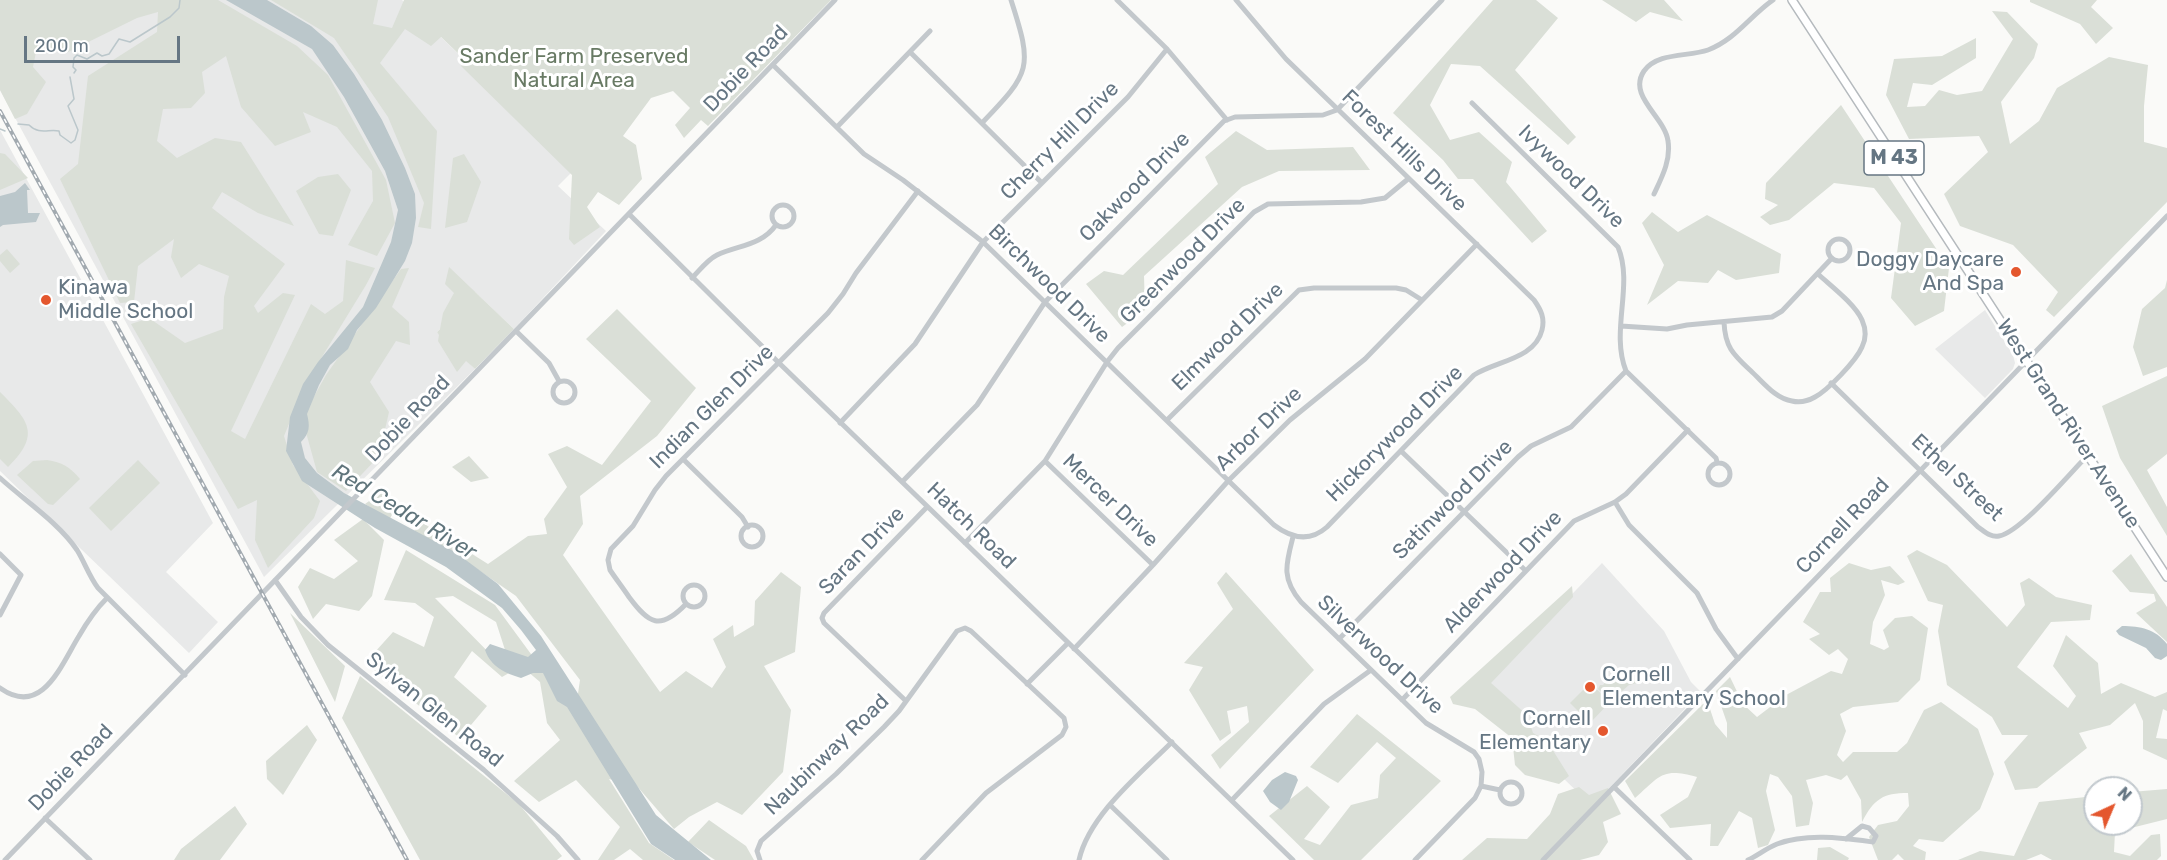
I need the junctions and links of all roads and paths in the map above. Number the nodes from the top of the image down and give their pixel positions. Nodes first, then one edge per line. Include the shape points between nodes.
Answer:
1 (835, 0) edge
2 (1011, 0) edge
3 (1117, 0) edge
4 (1236, 0) edge
5 (1442, 0) edge
6 (1773, 0) edge
7 (1792, 0) edge
8 (930, 31) dead end
9 (1167, 49) junction
10 (910, 52) junction
11 (773, 65) junction
12 (1472, 103) dead end
13 (1337, 110) junction
14 (1227, 120) junction
15 (982, 123) junction
16 (837, 127) junction
17 (1408, 179) junction
18 (1042, 183) junction
19 (918, 191) junction
20 (1654, 194) dead end
21 (629, 214) junction
22 (2167, 216) edge
23 (776, 225) junction
24 (983, 242) junction
25 (1477, 244) junction
26 (1832, 258) junction
27 (1818, 274) junction
28 (692, 278) junction
29 (1422, 300) junction
30 (1045, 302) junction
31 (1724, 322) junction
32 (1543, 326) joint
33 (1621, 326) junction
34 (516, 331) junction
35 (778, 362) junction
36 (1107, 362) junction
37 (2027, 362) junction
38 (1626, 371) junction
39 (560, 381) junction
40 (1831, 383) junction
41 (1167, 420) junction
42 (840, 423) junction
43 (1688, 430) junction
44 (1401, 451) junction
45 (2088, 455) junction
46 (683, 459) junction
47 (1044, 461) junction
48 (1718, 462) junction
49 (1921, 469) junction
50 (0, 478) edge
51 (1229, 480) junction
52 (902, 482) junction
53 (1615, 502) junction
54 (927, 507) junction
55 (1464, 511) junction
56 (748, 527) junction
57 (1293, 537) junction
58 (964, 543) junction
59 (0, 554) edge
60 (1154, 565) junction
61 (1526, 571) junction
62 (2167, 577) edge
63 (275, 580) junction
64 (107, 598) junction
65 (686, 604) junction
66 (0, 615) edge
67 (1339, 639) junction
68 (1068, 643) junction
69 (1074, 649) junction
70 (1738, 659) junction
71 (1371, 670) junction
72 (185, 675) junction
73 (1027, 684) junction
74 (0, 688) edge
75 (1402, 700) junction
76 (906, 701) junction
77 (1172, 742) junction
78 (1481, 786) junction
79 (1614, 787) junction
80 (1500, 790) junction
81 (1232, 800) junction
82 (1110, 805) junction
83 (45, 818) junction
84 (1846, 839) junction
85 (5, 860) edge
86 (90, 860) edge
87 (578, 860) edge
88 (760, 860) edge
89 (922, 860) edge
90 (1079, 860) edge
91 (1167, 860) edge
92 (1293, 860) edge
93 (1415, 860) edge
94 (1544, 860) edge
95 (1690, 860) edge
96 (1748, 860) edge

1 - 11 street, Dobie Road
2 - 15 street via 1025,42 1024,65 1016,86
3 - 9 street
4 - 13 street, Forest Hills Drive via 1286,59
5 - 13 street
6 - 20 street via 1720,46 1656,61 1645,71 1640,82 1641,94 1668,140 1667,165
7 - 37 main road, West Grand River Avenue / M 43
8 - 10 street
9 - 14 street
9 - 18 street, Cherry Hill Drive via 1128,97
10 - 15 street
10 - 16 street
11 - 16 street, Birchwood Drive
11 - 21 street, Dobie Road
12 - 33 street, Ivywood Drive via 1618,246 1623,267
13 - 14 street via 1323,115 1242,116
13 - 17 street, Forest Hills Drive
14 - 30 street, Oakwood Drive
15 - 18 street
16 - 19 street, Birchwood Drive via 864,154
17 - 25 street, Forest Hills Drive
17 - 36 street, Greenwood Drive via 1385,198 1268,204 1260,208
18 - 24 street, Cherry Hill Drive
19 - 24 street, Birchwood Drive
19 - 35 street, Indian Glen Drive via 835,305
21 - 28 street, Hatch Road
21 - 34 street, Dobie Road
22 - 37 street, Cornell Road
23 - 23 street via 792,223 794,215 789,208 781,205 774,210 772,218
23 - 28 street via 763,239 710,260
24 - 30 street, Birchwood Drive
24 - 42 street, Cherry Hill Drive via 915,344
25 - 29 street, Arbor Drive
25 - 32 street, Forest Hills Drive via 1534,300
26 - 26 street via 1840,261 1847,257 1850,249 1846,242 1831,243 1828,251
26 - 27 street
27 - 31 street via 1776,315
27 - 40 street via 1857,311 1864,325 1862,348
28 - 35 street, Hatch Road
29 - 41 street, Elmwood Drive via 1406,290 1389,288 1299,290
29 - 51 street, Arbor Drive via 1365,359 1290,420
30 - 36 street, Birchwood Drive
30 - 52 street, Oakwood Drive via 981,399
31 - 33 street via 1667,329
31 - 40 street via 1725,339 1731,350 1780,397 1805,401
32 - 44 street, Hickorywood Drive via 1538,341 1529,350 1474,375
33 - 38 street, Ivywood Drive via 1620,351
34 - 39 street via 549,363
34 - 63 street, Dobie Road
35 - 42 street, Hatch Road
35 - 46 street, Indian Glen Drive
36 - 41 street, Birchwood Drive
36 - 47 street, Greenwood Drive
37 - 45 main road, West Grand River Avenue / M 43
37 - 49 street, Cornell Road
38 - 43 street
38 - 55 street, Satinwood Drive via 1580,420 1524,451
39 - 39 street via 553,387 553,396 568,402 575,396 574,387 568,381
40 - 49 street, Ethel Street
41 - 51 street, Birchwood Drive
42 - 52 street, Hatch Road
43 - 48 street
43 - 53 street, Alderwood Drive
44 - 55 street
44 - 57 street, Hickorywood Drive via 1323,530 1312,536
45 - 49 street, Ethel Street via 2028,516 1996,537 1978,527
45 - 62 main road, West Grand River Avenue / M 43
46 - 56 street
46 - 65 street, Indian Glen Drive via 659,483 637,521 611,549 608,560 612,573 646,618 665,620
47 - 58 street, Greenwood Drive
47 - 60 street, Mercer Drive
48 - 48 street via 1710,466 1707,475 1711,482 1720,485 1730,473 1726,465
49 - 70 street, Cornell Road
50 - 64 street via 68,540 89,577
51 - 57 street, Birchwood Drive via 1274,525
51 - 60 street, Arbor Drive
52 - 54 street, Hatch Road
53 - 61 street, Alderwood Drive via 1574,521
53 - 70 street via 1629,525 1697,593
54 - 58 street, Hatch Road
54 - 76 street, Saran Drive via 822,618
55 - 61 street
55 - 67 street, Satinwood Drive
56 - 56 street via 742,531 741,539 748,547 756,546 762,540 762,532
57 - 67 street, Silverwood Drive via 1286,565 1292,590
58 - 68 street, Hatch Road
59 - 66 street via 21,575
60 - 69 street, Arbor Drive
61 - 75 street, Alderwood Drive
63 - 72 street, Dobie Road
63 - 87 street, Sylvan Glen Road via 301,617 328,645 484,770
64 - 72 street
64 - 74 street via 46,688 18,698
65 - 65 street, Indian Glen Drive via 702,604 702,588 693,584 685,588 682,596
67 - 71 street, Silverwood Drive
68 - 69 street, Hatch Road
68 - 73 street
69 - 77 street, Hatch Road
70 - 79 street, Cornell Road
71 - 75 street, Silverwood Drive
71 - 81 street via 1324,704
72 - 83 street, Dobie Road
73 - 76 street, Naubinway Road via 970,630 963,628 956,632
73 - 89 street via 1064,718 1062,735 978,801
75 - 78 street, Silverwood Drive via 1426,723 1474,752 1482,766
76 - 88 street, Naubinway Road via 863,749 761,841 757,849
77 - 81 street, Hatch Road
77 - 82 street
78 - 80 street
78 - 93 street via 1475,798
79 - 94 street, Cornell Road
79 - 95 street
80 - 80 street via 1501,799 1508,804 1517,803 1522,796 1521,788 1514,782 1505,783
81 - 92 street, Hatch Road
82 - 90 street via 1089,833
82 - 91 street
83 - 85 street, Dobie Road
83 - 86 street
84 - 84 street via 1862,826 1876,836 1873,842
84 - 96 street via 1790,840

